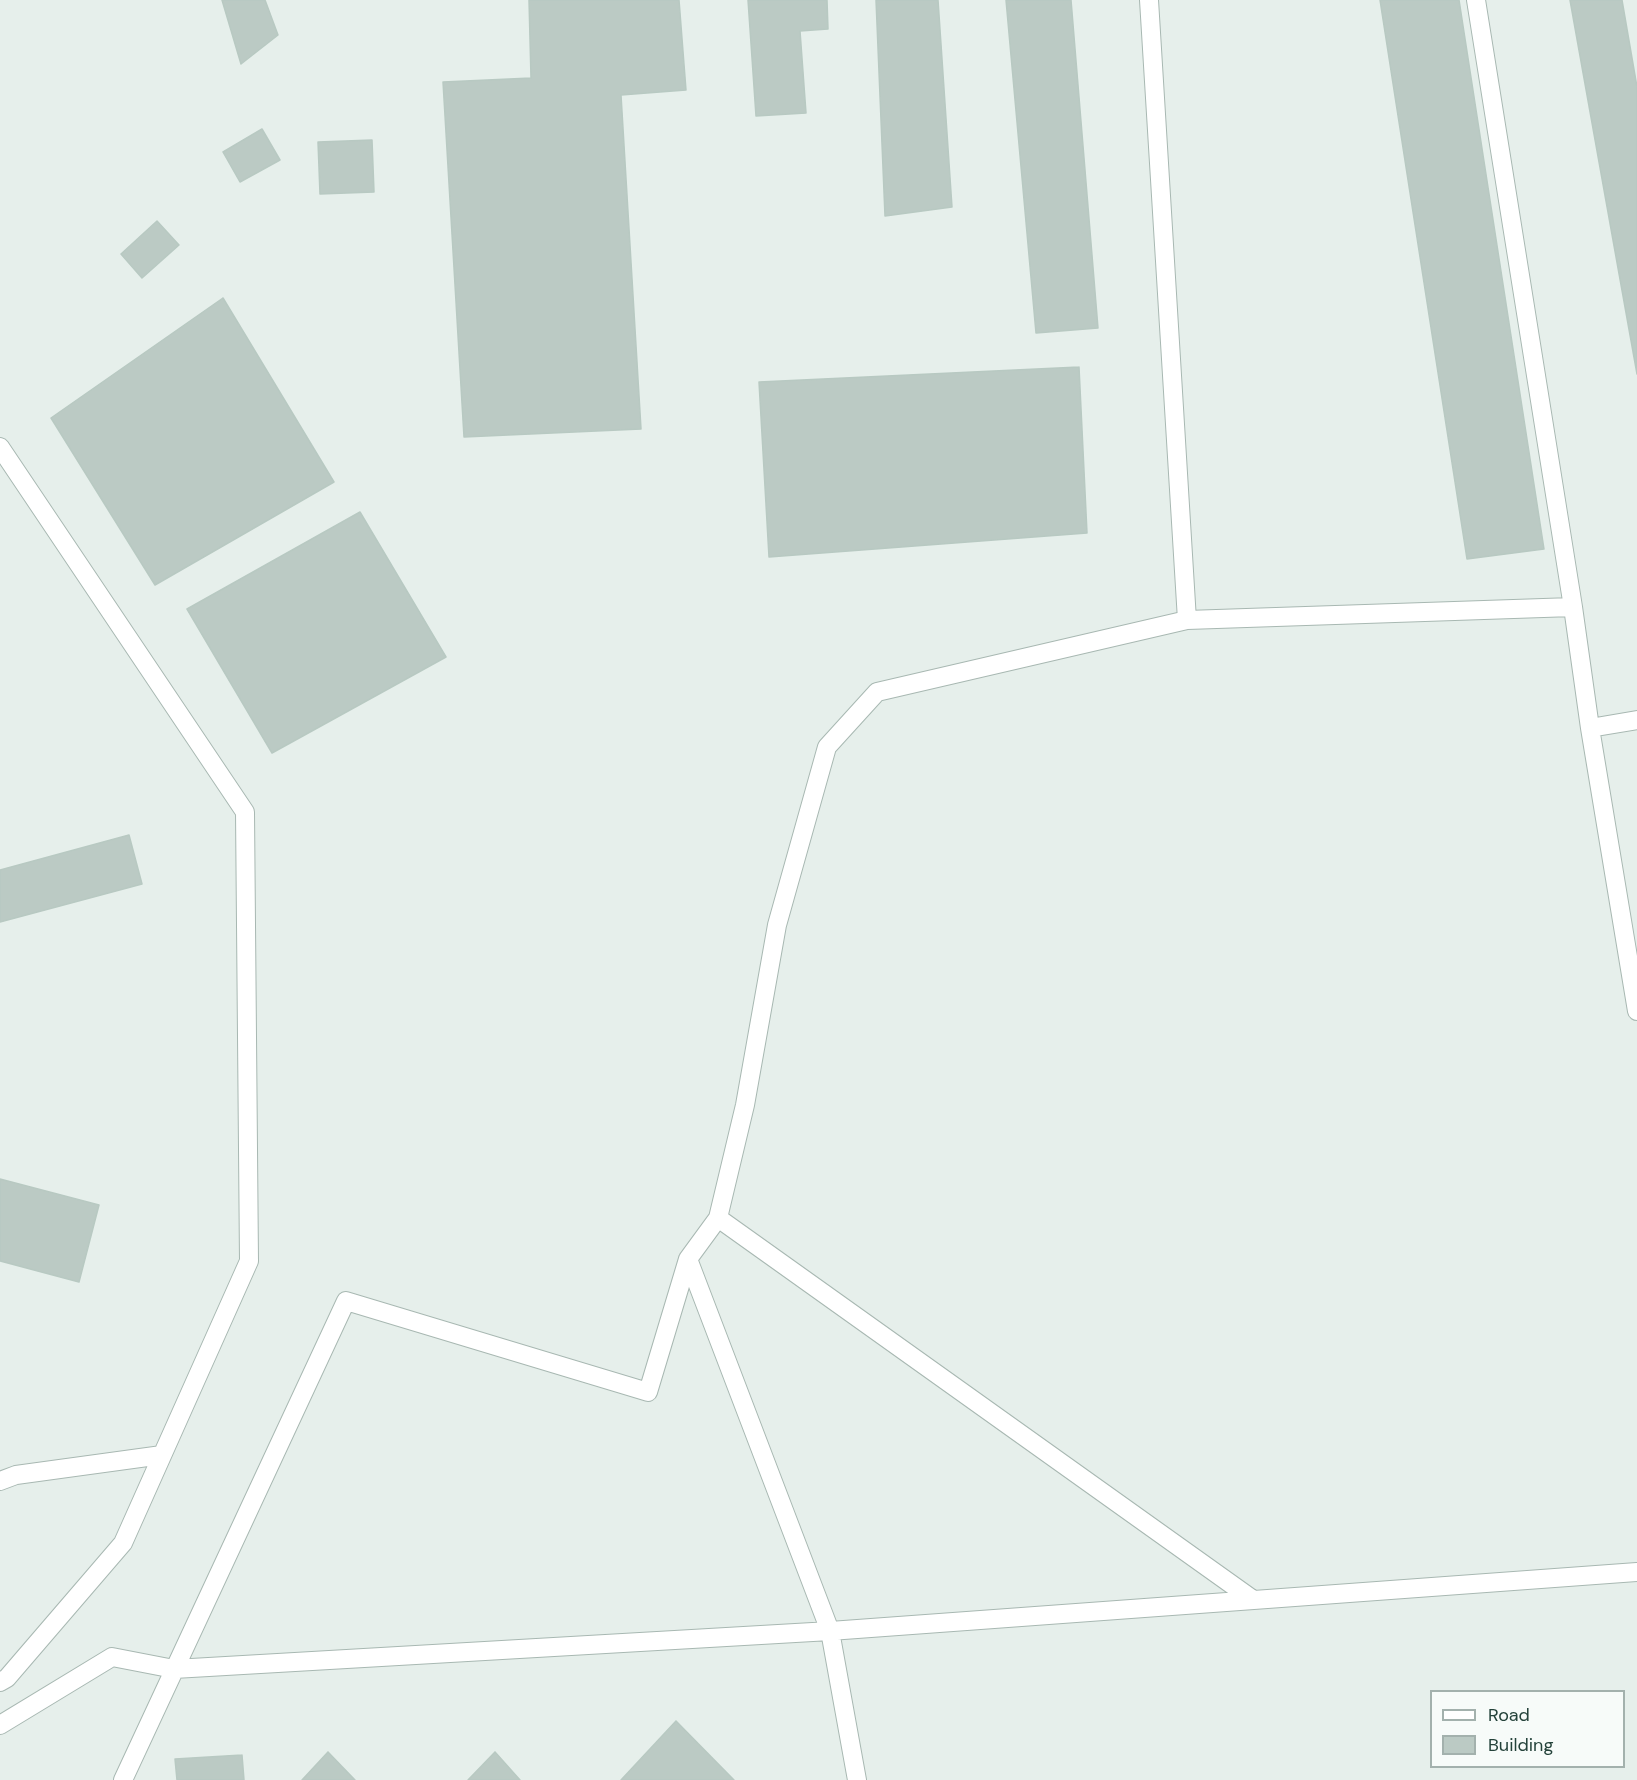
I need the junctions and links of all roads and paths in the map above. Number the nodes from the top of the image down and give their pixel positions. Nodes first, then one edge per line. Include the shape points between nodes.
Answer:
1 (1149, 0) edge
2 (1476, 0) edge
3 (0, 447) edge
4 (1573, 607) junction
5 (1187, 620) junction
6 (1637, 720) edge
7 (1590, 728) junction
8 (1637, 1011) edge
9 (718, 1218) junction
10 (688, 1259) junction
11 (162, 1455) junction
12 (0, 1481) edge
13 (1637, 1572) edge
14 (1252, 1599) junction
15 (830, 1631) junction
16 (174, 1669) junction
17 (0, 1682) edge
18 (0, 1725) edge
19 (123, 1780) edge
20 (857, 1780) edge

1 - 5 street
2 - 4 street
3 - 11 street via 245,812 249,1261
4 - 5 street
4 - 7 street
5 - 9 street via 878,692 827,747 777,925 745,1105
6 - 7 street
7 - 8 street
9 - 10 street
9 - 14 street
10 - 15 street
10 - 16 street via 648,1392 346,1301
11 - 12 street via 16,1475
11 - 17 street via 123,1543
13 - 14 street
14 - 15 street
15 - 16 street
15 - 20 street
16 - 18 street via 112,1657
16 - 19 street

